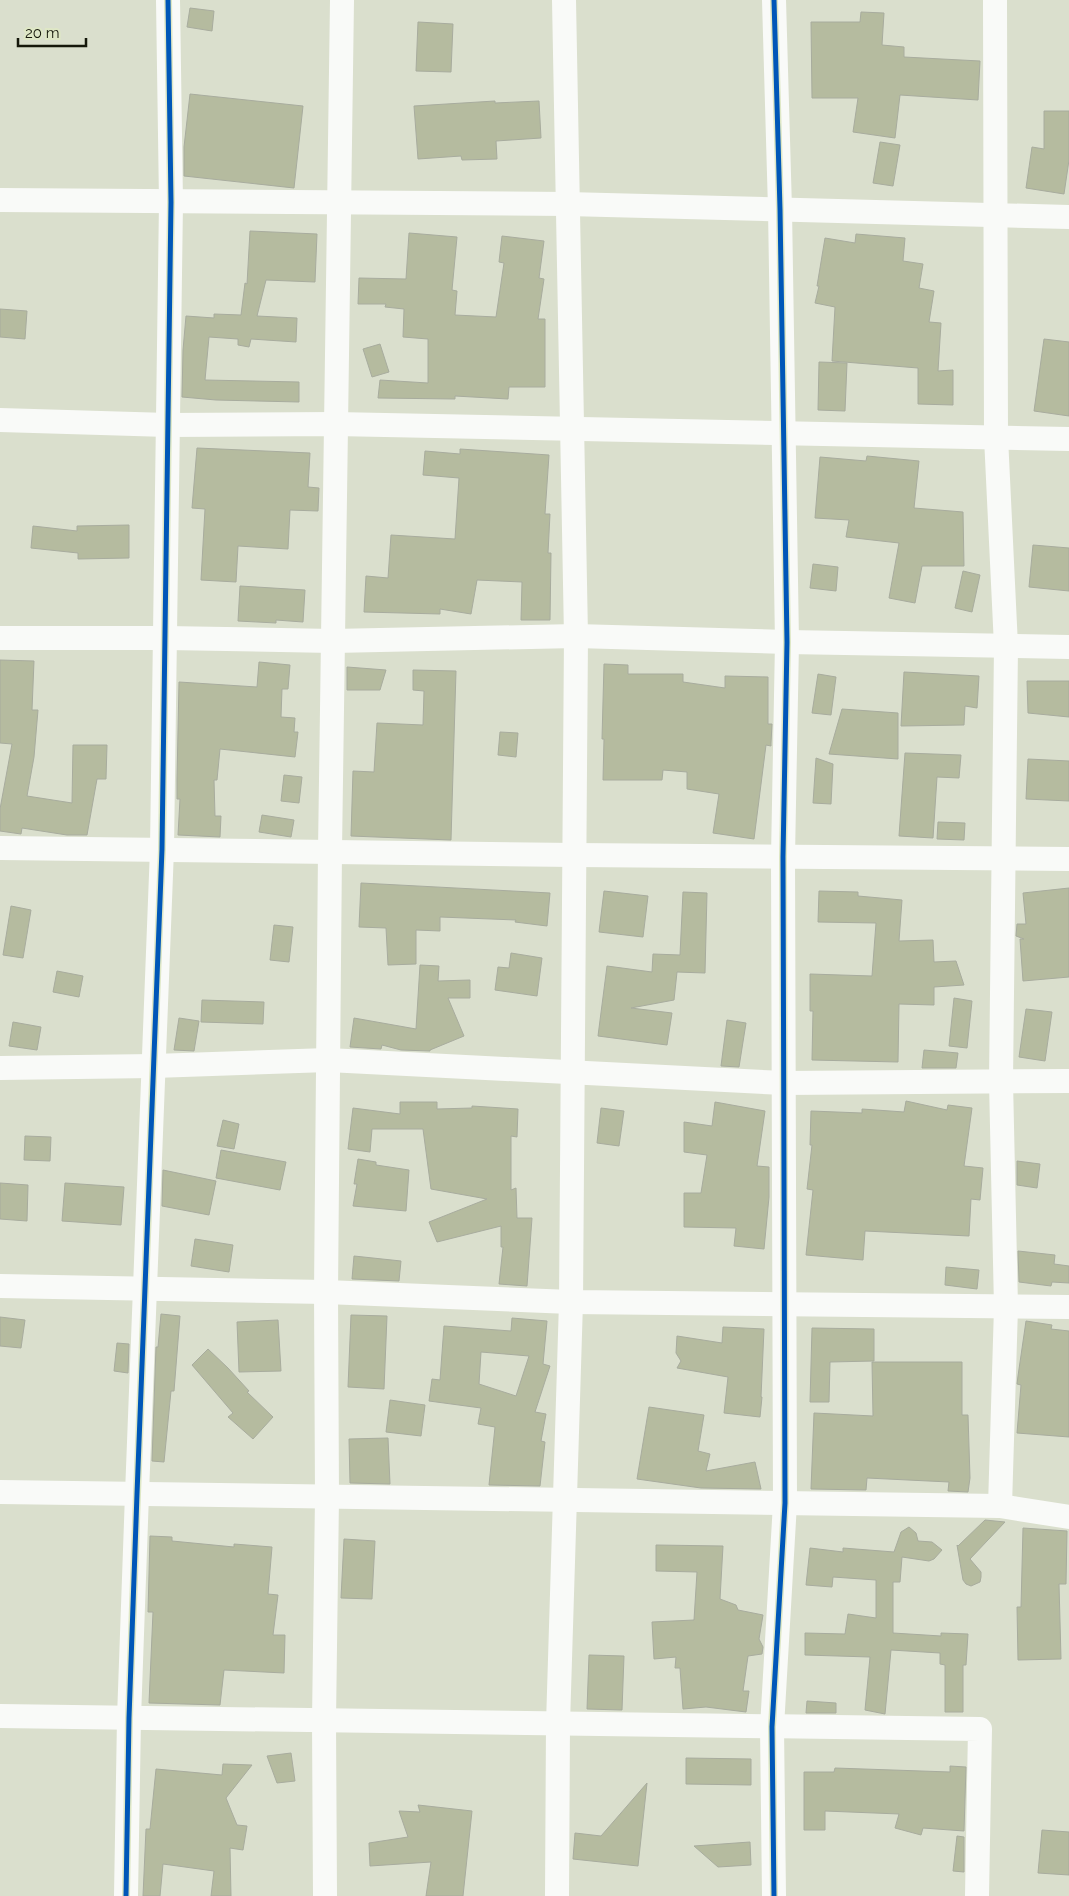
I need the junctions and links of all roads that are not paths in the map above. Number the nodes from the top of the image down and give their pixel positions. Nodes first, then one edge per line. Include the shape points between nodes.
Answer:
1 (168, 0) edge
2 (342, 0) edge
3 (564, 0) edge
4 (774, 0) edge
5 (995, 0) edge
6 (0, 200) edge
7 (172, 202) junction
8 (339, 202) junction
9 (567, 204) junction
10 (780, 210) junction
11 (996, 215) junction
12 (1069, 217) edge
13 (0, 420) edge
14 (336, 424) junction
15 (168, 425) junction
16 (573, 428) junction
17 (782, 433) junction
18 (996, 437) junction
19 (1069, 439) edge
20 (576, 636) junction
21 (0, 638) edge
22 (166, 638) junction
23 (333, 641) junction
24 (787, 642) junction
25 (1006, 646) junction
26 (1069, 647) edge
27 (0, 848) edge
28 (162, 849) junction
29 (330, 851) junction
30 (575, 856) junction
31 (783, 857) junction
32 (1003, 859) junction
33 (1069, 859) edge
34 (328, 1060) junction
35 (154, 1066) junction
36 (0, 1068) edge
37 (573, 1073) junction
38 (1001, 1081) junction
39 (1069, 1081) edge
40 (784, 1083) junction
41 (0, 1286) edge
42 (146, 1289) junction
43 (326, 1292) junction
44 (571, 1302) junction
45 (785, 1305) junction
46 (1006, 1307) junction
47 (1069, 1307) edge
48 (0, 1492) edge
49 (137, 1494) junction
50 (327, 1497) junction
51 (565, 1500) junction
52 (785, 1503) junction
53 (1000, 1506) junction
54 (1069, 1518) edge
55 (0, 1716) edge
56 (129, 1718) junction
57 (324, 1721) junction
58 (558, 1724) junction
59 (772, 1727) junction
60 (126, 1896) edge
61 (325, 1896) edge
62 (557, 1896) edge
63 (774, 1896) edge
64 (977, 1896) edge

1 - 7 street
2 - 8 street
3 - 9 street
4 - 10 street
5 - 11 street
6 - 7 street
7 - 8 street
7 - 15 street
8 - 9 street
8 - 14 street
9 - 10 street
9 - 16 street
10 - 11 street
10 - 17 street
11 - 12 street
11 - 18 street
13 - 15 street
14 - 15 street
14 - 16 street
14 - 23 street
15 - 22 street
16 - 17 street
16 - 20 street
17 - 18 street
17 - 24 street
18 - 19 street
18 - 25 street
20 - 23 street
20 - 24 street
20 - 30 street
21 - 22 street
22 - 23 street
22 - 28 street
23 - 29 street
24 - 25 street
24 - 31 street
25 - 26 street
25 - 32 street
27 - 28 street
28 - 29 street
28 - 35 street
29 - 30 street
29 - 34 street
30 - 31 street
30 - 37 street
31 - 32 street
31 - 40 street
32 - 33 street
32 - 38 street
34 - 35 street
34 - 37 street
34 - 43 street
35 - 36 street
35 - 42 street
37 - 40 street
37 - 44 street
38 - 39 street
38 - 40 street
38 - 46 street
40 - 45 street
41 - 42 street
42 - 43 street
42 - 49 street
43 - 44 street
43 - 50 street
44 - 45 street
44 - 51 street
45 - 46 street
45 - 52 street
46 - 47 street
46 - 53 street
48 - 49 street
49 - 50 street
49 - 56 street
50 - 51 street
50 - 57 street
51 - 52 street
51 - 58 street
52 - 53 street
52 - 59 street
53 - 54 street
55 - 56 street
56 - 57 street
56 - 60 street
57 - 58 street
57 - 61 street
58 - 59 street
58 - 62 street
59 - 63 street
59 - 64 street via 980,1730

